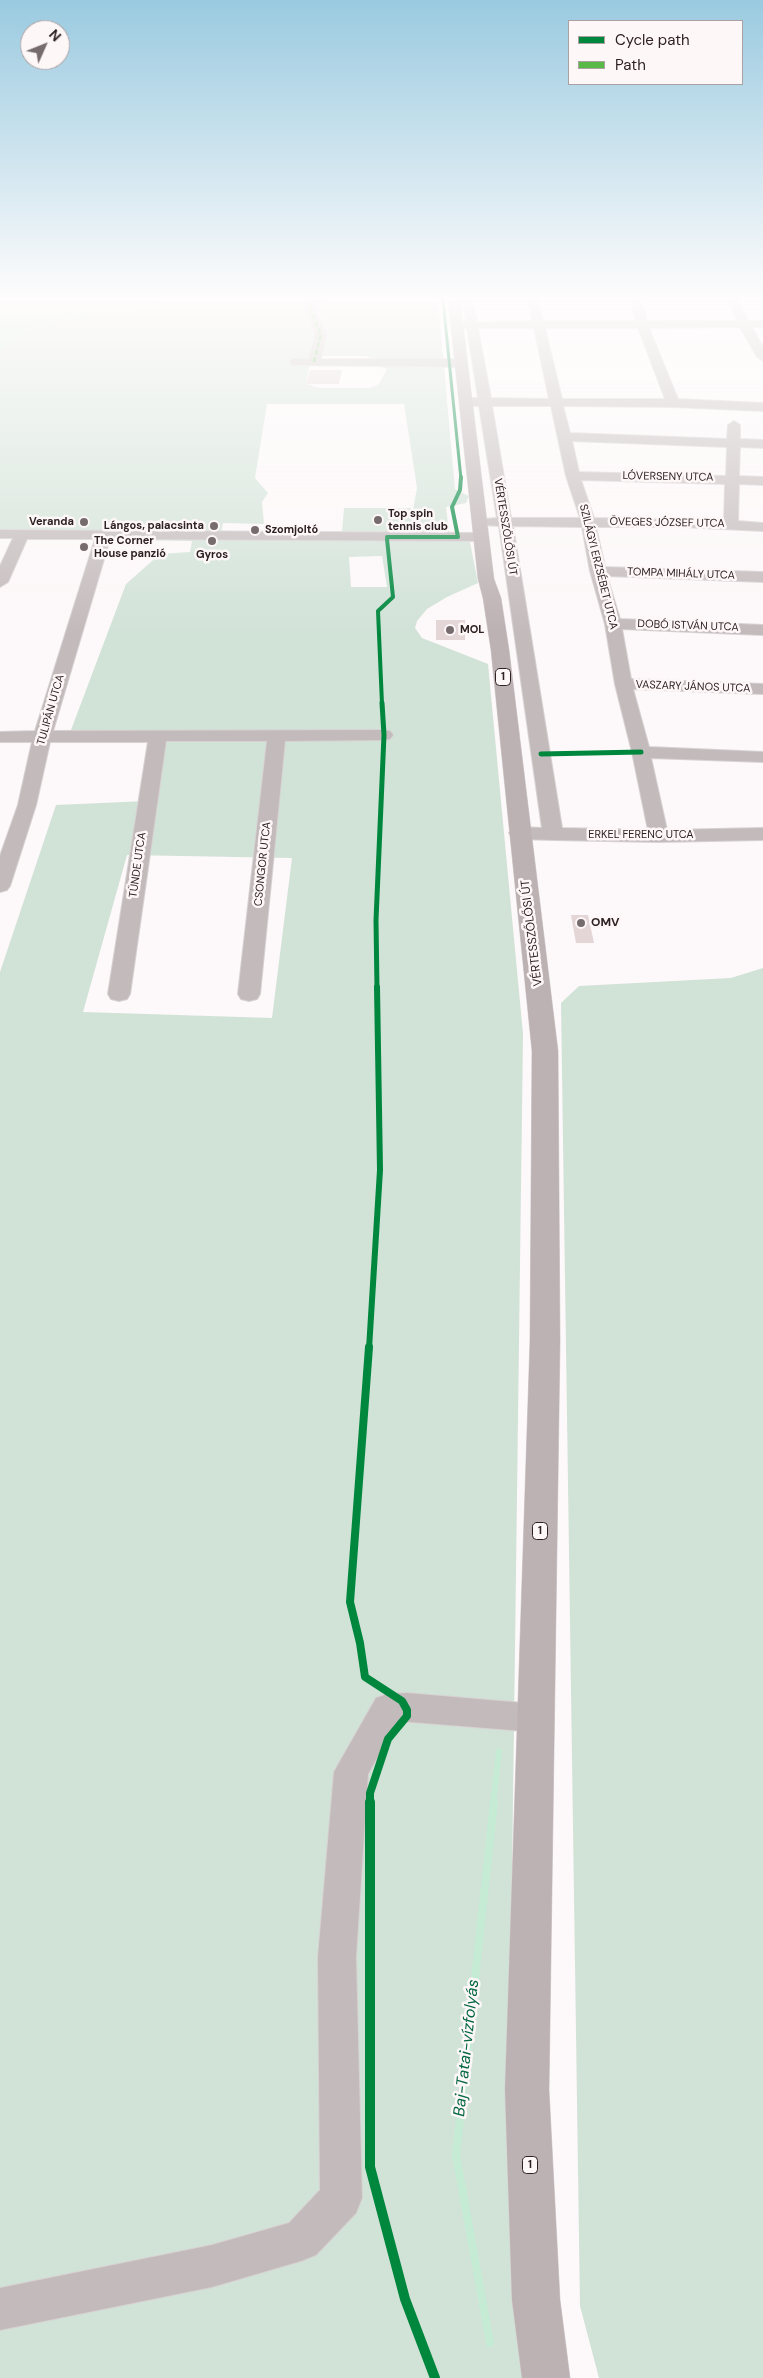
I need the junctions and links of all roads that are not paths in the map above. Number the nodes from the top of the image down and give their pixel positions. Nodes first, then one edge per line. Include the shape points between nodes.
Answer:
1 (467, 411) edge
2 (486, 411) edge
3 (560, 411) edge
4 (736, 411) edge
5 (564, 437) junction
6 (733, 442) junction
7 (763, 444) edge
8 (573, 476) junction
9 (732, 479) junction
10 (763, 481) edge
11 (504, 522) junction
12 (588, 522) junction
13 (731, 524) junction
14 (763, 526) edge
15 (481, 530) junction
16 (0, 534) edge
17 (22, 534) junction
18 (104, 535) junction
19 (598, 571) junction
20 (763, 578) edge
21 (0, 582) edge
22 (613, 624) junction
23 (763, 630) edge
24 (623, 684) junction
25 (763, 690) edge
26 (158, 735) junction
27 (277, 735) junction
28 (384, 735) dead end
29 (0, 738) edge
30 (42, 738) junction
31 (641, 752) junction
32 (510, 754) junction
33 (541, 754) junction
34 (763, 757) edge
35 (520, 833) junction
36 (553, 834) junction
37 (763, 834) edge
38 (659, 836) junction
39 (0, 886) edge
40 (119, 994) dead end
41 (249, 994) dead end
42 (536, 1718) junction
43 (0, 2309) edge
44 (546, 2378) edge

1 - 15 main road, VÉRTESSZŐLŐSI ÚT / 1
2 - 11 street, VÉRTESSZŐLŐSI ÚT
3 - 5 street, SZILÁGYI ERZSÉBET UTCA
4 - 6 street
5 - 6 street
5 - 8 street, SZILÁGYI ERZSÉBET UTCA
6 - 7 street
6 - 9 street
8 - 9 street, LÓVERSENY UTCA
8 - 12 street, SZILÁGYI ERZSÉBET UTCA
9 - 10 street, LÓVERSENY UTCA
9 - 13 street
11 - 12 street, ÖVEGES JÓZSEF UTCA
11 - 15 street, ÖVEGES JÓZSEF UTCA
11 - 33 street, VÉRTESSZŐLŐSI ÚT
12 - 13 street, ÖVEGES JÓZSEF UTCA
12 - 19 street, SZILÁGYI ERZSÉBET UTCA
13 - 14 street, ÖVEGES JÓZSEF UTCA
15 - 18 street, ÖVEGES JÓZSEF UTCA
15 - 32 main road, VÉRTESSZŐLŐSI ÚT / 1 via 486,579 500,650
16 - 17 street, ÖVEGES JÓZSEF UTCA
17 - 18 street, ÖVEGES JÓZSEF UTCA
17 - 21 street
18 - 30 street, TULIPÁN UTCA
19 - 20 street, TOMPA MIHÁLY UTCA
19 - 22 street, SZILÁGYI ERZSÉBET UTCA
22 - 23 street, DOBÓ ISTVÁN UTCA
22 - 24 street, SZILÁGYI ERZSÉBET UTCA
24 - 25 street, VASZARY JÁNOS UTCA
24 - 31 street, SZILÁGYI ERZSÉBET UTCA
26 - 27 street
26 - 30 street
26 - 40 street, TÜNDE UTCA
27 - 28 street
27 - 41 street, CSONGOR UTCA
29 - 30 street
30 - 39 street, TULIPÁN UTCA via 27,805
31 - 34 street
31 - 38 street, SZILÁGYI ERZSÉBET UTCA
32 - 33 street
32 - 35 main road, VÉRTESSZŐLŐSI ÚT / 1
33 - 36 street, VÉRTESSZŐLŐSI ÚT
35 - 36 street, ERKEL FERENC UTCA
35 - 42 main road, VÉRTESSZŐLŐSI ÚT / 1 via 545,1051 545,1341
36 - 38 street, ERKEL FERENC UTCA
37 - 38 street, ERKEL FERENC UTCA
42 - 43 street via 388,1708 351,1772 337,1957 341,2198 301,2240 212,2266
42 - 44 main road, 1 via 528,2090 532,2238

